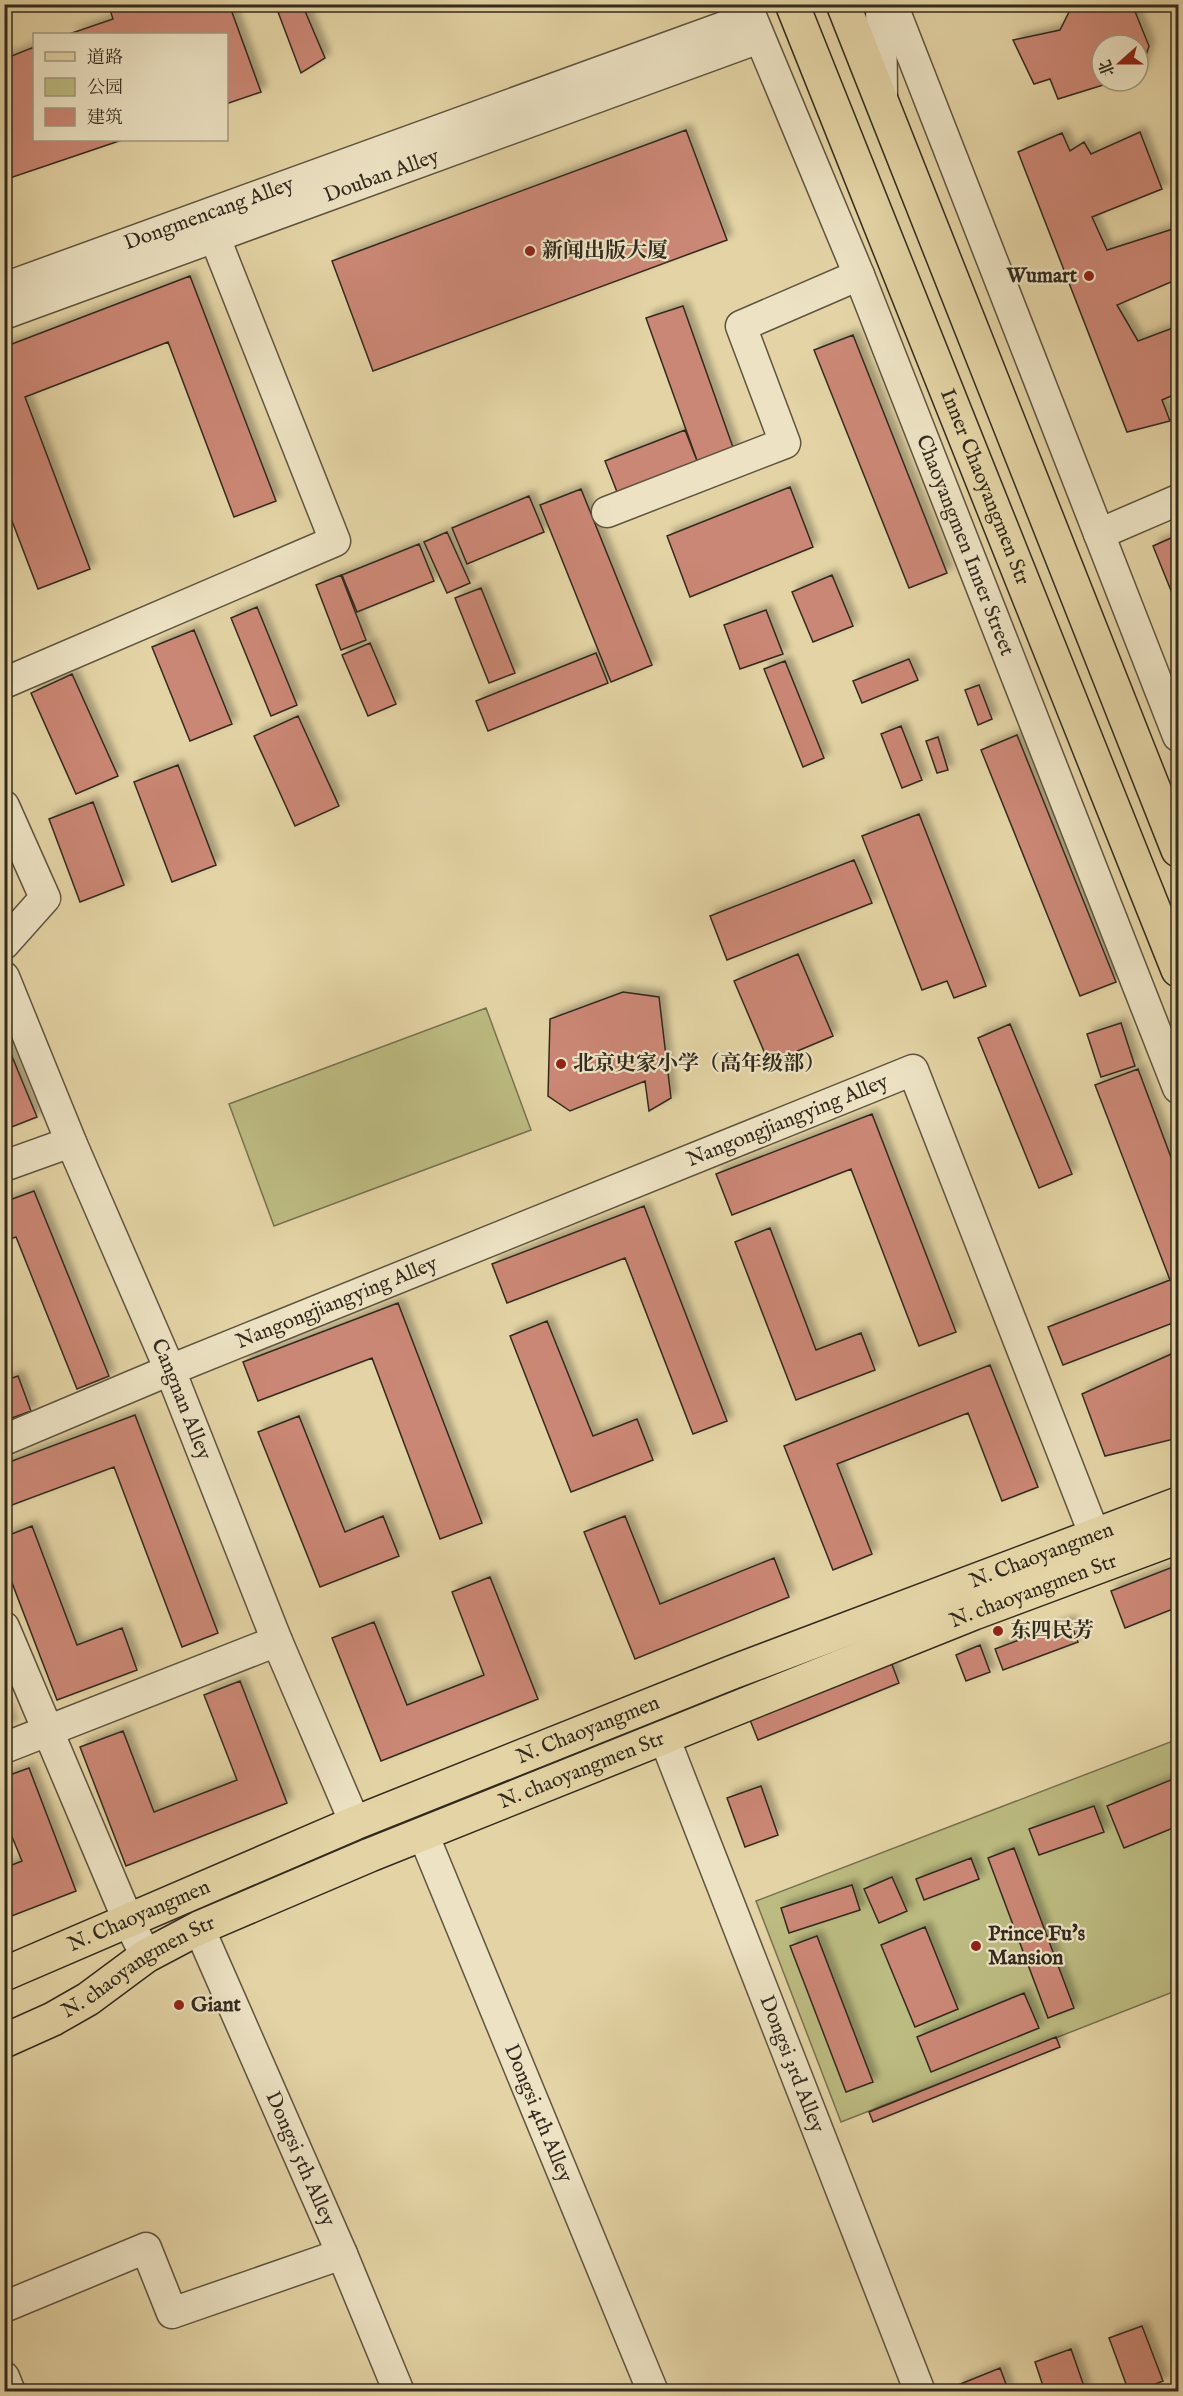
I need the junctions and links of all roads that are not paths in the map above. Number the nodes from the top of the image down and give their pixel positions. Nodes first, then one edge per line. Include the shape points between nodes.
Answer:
1 (792, 4) edge
2 (843, 4) edge
3 (880, 4) edge
4 (892, 4) edge
5 (752, 20) edge
6 (883, 109) junction
7 (215, 238) junction
8 (859, 275) junction
9 (4, 288) edge
10 (4, 314) edge
11 (1179, 500) edge
12 (607, 512) dead end
13 (1099, 534) junction
14 (4, 683) edge
15 (1179, 736) edge
16 (4, 806) edge
17 (1179, 850) edge
18 (4, 944) edge
19 (1179, 970) edge
20 (4, 977) edge
21 (1179, 1088) edge
22 (72, 1142) junction
23 (4, 1166) edge
24 (170, 1370) junction
25 (4, 1440) edge
26 (1179, 1504) edge
27 (1179, 1537) edge
28 (1101, 1550) junction
29 (4, 1627) edge
30 (278, 1641) junction
31 (48, 1730) junction
32 (663, 1737) junction
33 (4, 1748) edge
34 (355, 1823) junction
35 (423, 1834) junction
36 (128, 1920) junction
37 (199, 1928) junction
38 (146, 1956) junction
39 (4, 1974) edge
40 (4, 2041) edge
41 (342, 2254) junction
42 (4, 2307) edge
43 (4, 2377) edge
44 (10, 2391) edge
45 (399, 2391) edge
46 (653, 2391) edge
47 (920, 2391) edge

1 - 19 main road, Inner Chaoyangmen Str
2 - 6 main road
3 - 6 street
4 - 13 street
5 - 7 street, Douban Alley
5 - 8 street, Chaoyangmen Inner Street
5 - 9 street, Dongmencang Alley
6 - 17 main road
7 - 10 street, Douban Alley
7 - 14 street via 335,541
8 - 12 street via 741,326 785,443
8 - 21 street, Chaoyangmen Inner Street
11 - 13 street
13 - 15 street
16 - 18 street via 45,898
20 - 22 street, Cangnan Alley
22 - 23 street
22 - 24 street, Cangnan Alley
24 - 25 street
24 - 28 street, Nangongjiangying Alley via 913,1070
24 - 30 street, Cangnan Alley
26 - 28 main road, N. Chaoyangmen
27 - 28 main road, N. chaoyangmen Str
28 - 32 main road, N. chaoyangmen Str via 974,1613
28 - 34 main road, N. Chaoyangmen via 733,1672
29 - 31 street
30 - 31 street
30 - 34 street, Cangnan Alley
31 - 33 street
31 - 36 street
32 - 35 main road, N. chaoyangmen Str
32 - 47 street, Dongsi 3rd Alley
34 - 36 main road, N. Chaoyangmen
35 - 37 main road, N. chaoyangmen Str
35 - 46 street, Dongsi 4th Alley
36 - 38 street
36 - 39 main road, N. Chaoyangmen
37 - 38 main road, N. chaoyangmen Str
37 - 41 street, Dongsi 5th Alley
38 - 40 main road, N. chaoyangmen Str via 88,1999
41 - 42 street via 172,2313 146,2248
41 - 45 street, Dongsi 5th Alley
43 - 44 street

